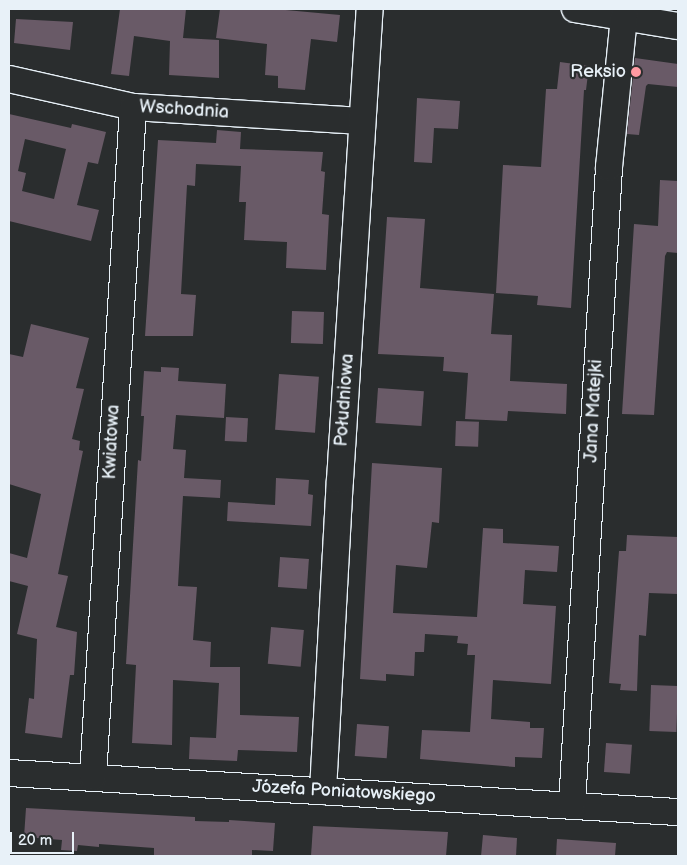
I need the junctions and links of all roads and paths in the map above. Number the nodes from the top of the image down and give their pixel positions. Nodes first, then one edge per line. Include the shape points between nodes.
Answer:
1 (370, 9) edge
2 (575, 9) edge
3 (624, 17) junction
4 (678, 26) edge
5 (9, 79) edge
6 (132, 107) junction
7 (362, 121) junction
8 (9, 773) edge
9 (93, 777) junction
10 (323, 791) junction
11 (572, 805) junction
12 (678, 812) edge

1 - 7 street, Południowa
2 - 3 street
3 - 4 street
3 - 11 street, Jana Matejki via 608,167
5 - 6 street, Wschodnia
6 - 7 street, Wschodnia
6 - 9 street, Kwiatowa
7 - 10 street, Południowa
8 - 9 street, Józefa Poniatowskiego
9 - 10 street, Józefa Poniatowskiego
10 - 11 street, Józefa Poniatowskiego
11 - 12 street, Józefa Poniatowskiego

